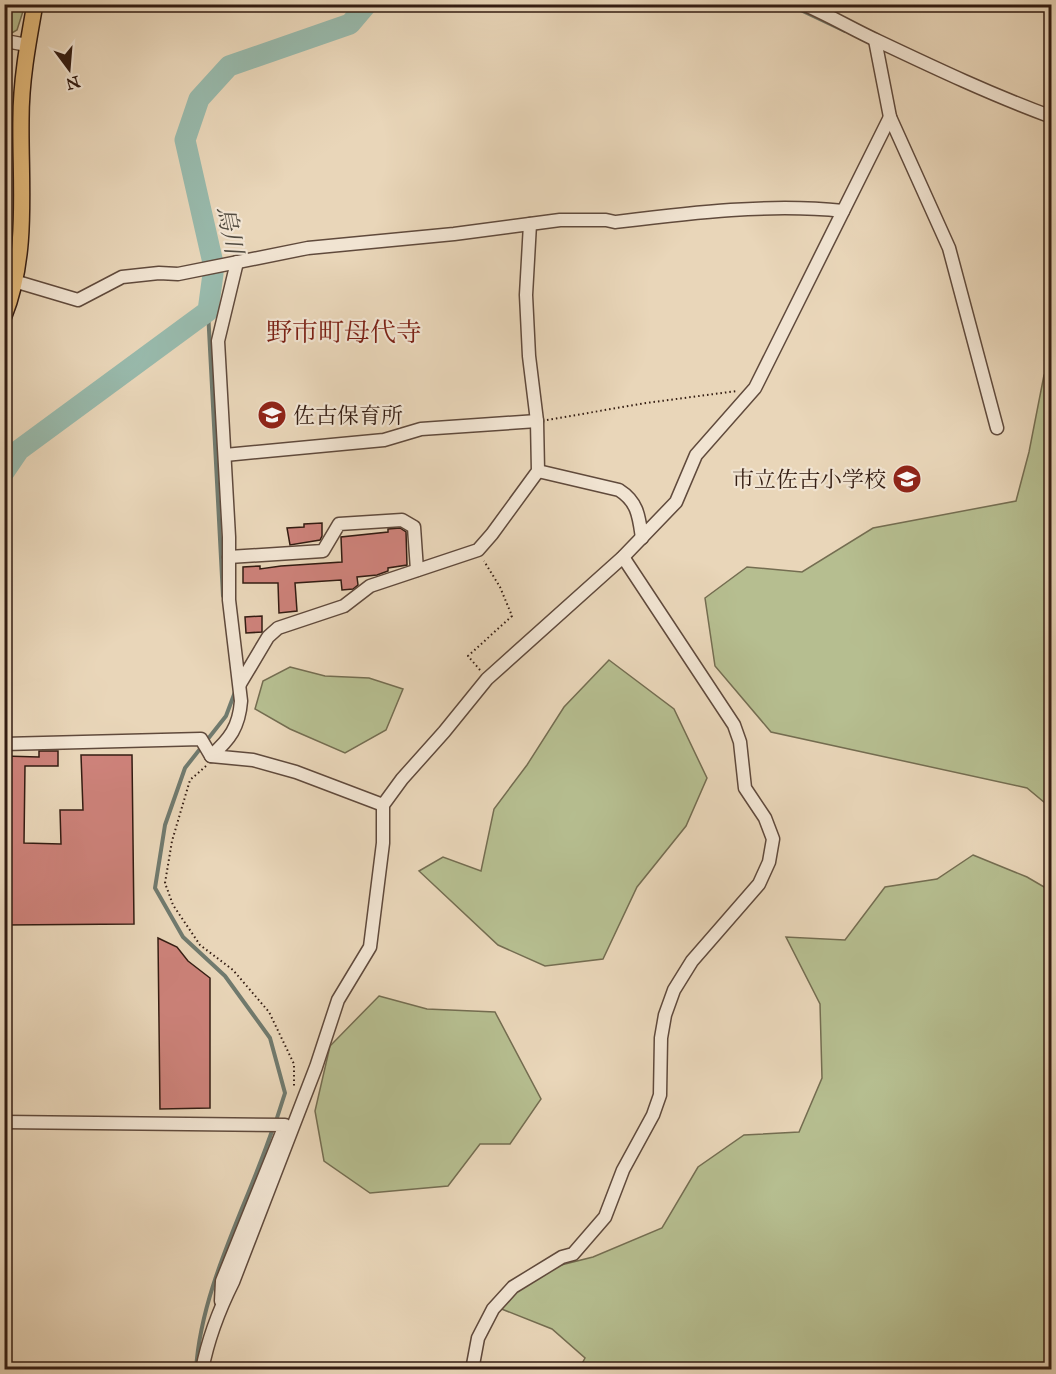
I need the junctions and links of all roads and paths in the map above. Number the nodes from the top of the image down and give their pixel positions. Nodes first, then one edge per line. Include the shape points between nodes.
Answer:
1 (34, 4) edge
2 (803, 4) edge
3 (4, 45) edge
4 (27, 45) junction
5 (876, 45) junction
6 (890, 117) junction
7 (1052, 117) edge
8 (843, 211) junction
9 (530, 224) junction
10 (233, 263) junction
11 (10, 280) edge
12 (4, 316) edge
13 (755, 388) junction
14 (537, 421) junction
15 (997, 428) dead end
16 (225, 455) junction
17 (538, 471) junction
18 (642, 538) junction
19 (478, 550) junction
20 (229, 557) junction
21 (623, 557) junction
22 (417, 570) junction
23 (487, 679) junction
24 (240, 684) junction
25 (4, 744) edge
26 (213, 757) junction
27 (383, 805) junction
28 (293, 1094) dead end
29 (4, 1122) edge
30 (221, 1305) junction
31 (202, 1370) edge
32 (472, 1370) edge

1 - 4 main road
2 - 5 street
3 - 4 street
4 - 11 main road via 22,97 20,241
5 - 6 street
5 - 7 street
6 - 8 street
6 - 15 street via 949,248
8 - 9 street via 806,208
8 - 13 street
9 - 10 street via 308,248
9 - 14 street via 526,295
10 - 11 street via 178,274 122,277 78,300
10 - 16 street via 218,341
11 - 12 main road
13 - 14 path
13 - 18 street via 696,455 676,502
14 - 16 street via 421,429 384,440
14 - 17 street
16 - 20 street
17 - 18 street via 619,490 630,497 638,511
17 - 19 street
18 - 21 street
19 - 22 street
19 - 23 path via 512,616 468,656
20 - 22 street via 323,551 339,524 402,520 414,527
20 - 24 street via 229,600
21 - 23 street
21 - 32 street via 734,725 740,741 745,788 765,818 773,839 769,862 759,884 692,961 674,990 661,1038 660,1095 654,1115 623,1170 605,1217 573,1254 513,1287 493,1309 478,1338
22 - 24 street via 370,586 344,606 278,628 268,637
23 - 27 street
24 - 26 street via 240,717
25 - 26 street via 201,739
26 - 27 street via 253,760 296,772
26 - 28 path via 190,780 172,841 165,883 173,905 200,945 233,970 269,1012 294,1064
27 - 30 street via 383,843 370,947 338,1000 316,1067
29 - 30 street via 285,1125 222,1281
30 - 31 street

